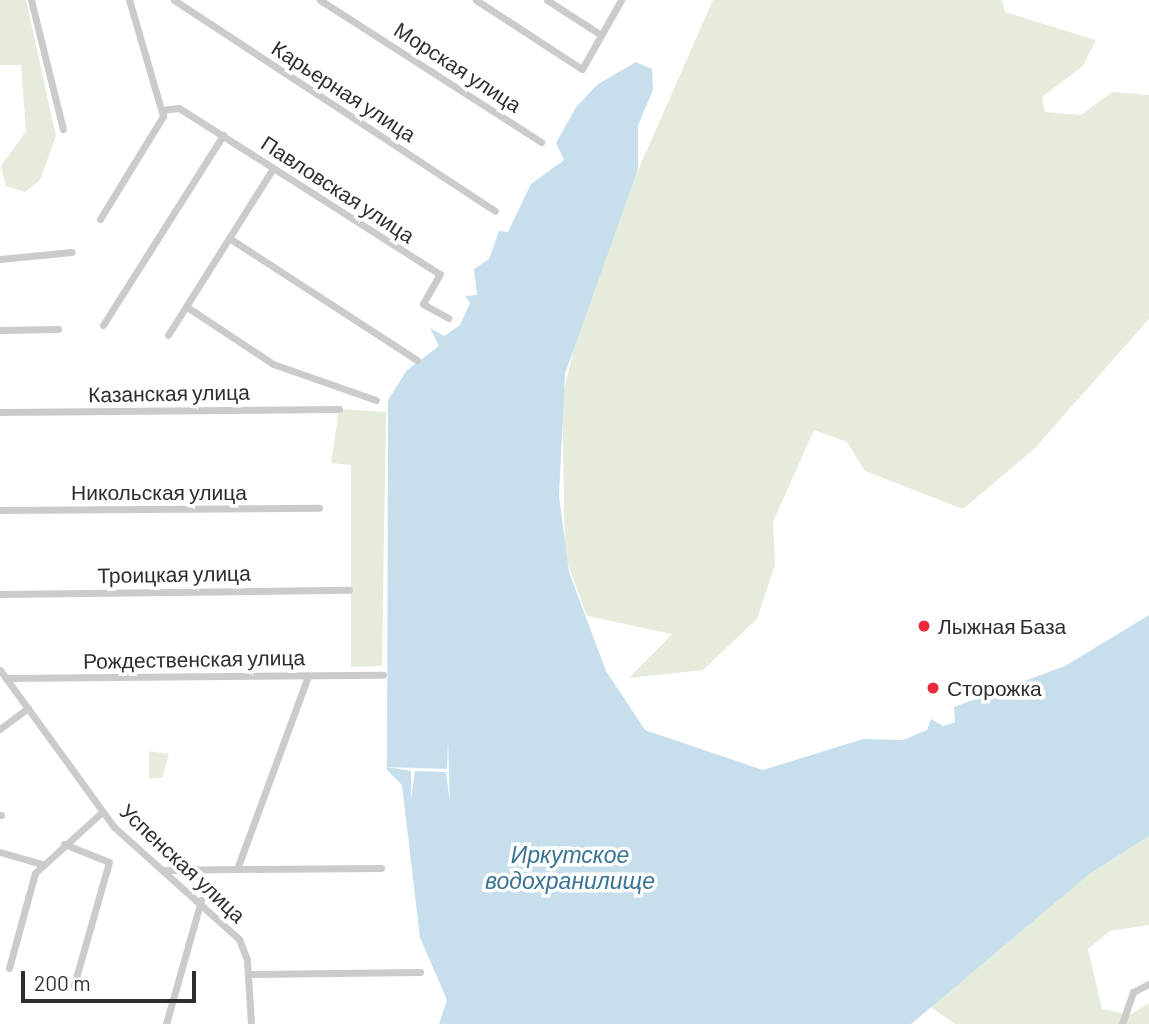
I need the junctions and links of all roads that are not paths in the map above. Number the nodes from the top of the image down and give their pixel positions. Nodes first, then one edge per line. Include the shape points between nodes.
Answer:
1 (31, 0) edge
2 (129, 0) edge
3 (174, 0) edge
4 (320, 0) edge
5 (476, 0) edge
6 (547, 0) edge
7 (621, 0) edge
8 (601, 35) junction
9 (162, 110) junction
10 (63, 129) dead end
11 (223, 135) junction
12 (541, 142) dead end
13 (272, 169) junction
14 (495, 211) dead end
15 (100, 219) dead end
16 (229, 238) junction
17 (72, 252) dead end
18 (0, 259) edge
19 (187, 307) junction
20 (448, 318) dead end
21 (103, 326) dead end
22 (58, 329) dead end
23 (0, 330) edge
24 (168, 335) dead end
25 (418, 360) dead end
26 (376, 400) dead end
27 (339, 409) dead end
28 (0, 412) edge
29 (319, 508) dead end
30 (0, 510) edge
31 (349, 590) dead end
32 (0, 594) edge
33 (0, 670) edge
34 (383, 675) dead end
35 (307, 676) junction
36 (6, 678) junction
37 (28, 708) junction
38 (0, 729) edge
39 (102, 812) junction
40 (64, 844) junction
41 (0, 852) edge
42 (42, 864) junction
43 (381, 868) dead end
44 (237, 869) junction
45 (165, 870) junction
46 (201, 900) junction
47 (9, 968) dead end
48 (421, 972) dead end
49 (249, 974) junction
50 (1149, 984) edge
51 (74, 985) dead end
52 (166, 1024) edge
53 (251, 1024) edge
54 (1122, 1024) edge

1 - 10 street
2 - 9 street
3 - 14 street, Карьерная улица
4 - 12 street, Морская улица
5 - 8 street via 582,69
6 - 8 street
7 - 8 street
9 - 11 street, Павловская улица via 179,108
9 - 15 street via 162,122
11 - 13 street, Павловская улица
11 - 21 street
13 - 16 street
13 - 20 street, Павловская улица via 440,274 423,304
16 - 19 street
16 - 25 street
17 - 18 street
19 - 24 street
19 - 26 street via 272,364
22 - 23 street
27 - 28 street, Казанская улица
29 - 30 street, Никольская улица
31 - 32 street, Троицкая улица
33 - 36 street, Успенская улица
34 - 35 street, Рождественская улица
35 - 36 street, Рождественская улица
35 - 44 street
36 - 37 street, Успенская улица
37 - 38 street
37 - 39 street, Успенская улица
39 - 40 street
39 - 45 street, Успенская улица
40 - 42 street
40 - 51 street via 109,862
41 - 42 street
42 - 47 street
43 - 44 street
44 - 45 street
45 - 46 street, Успенская улица
46 - 49 street, Успенская улица via 239,939
46 - 52 street
48 - 49 street
49 - 53 street, Успенская улица
50 - 54 street via 1133,992

